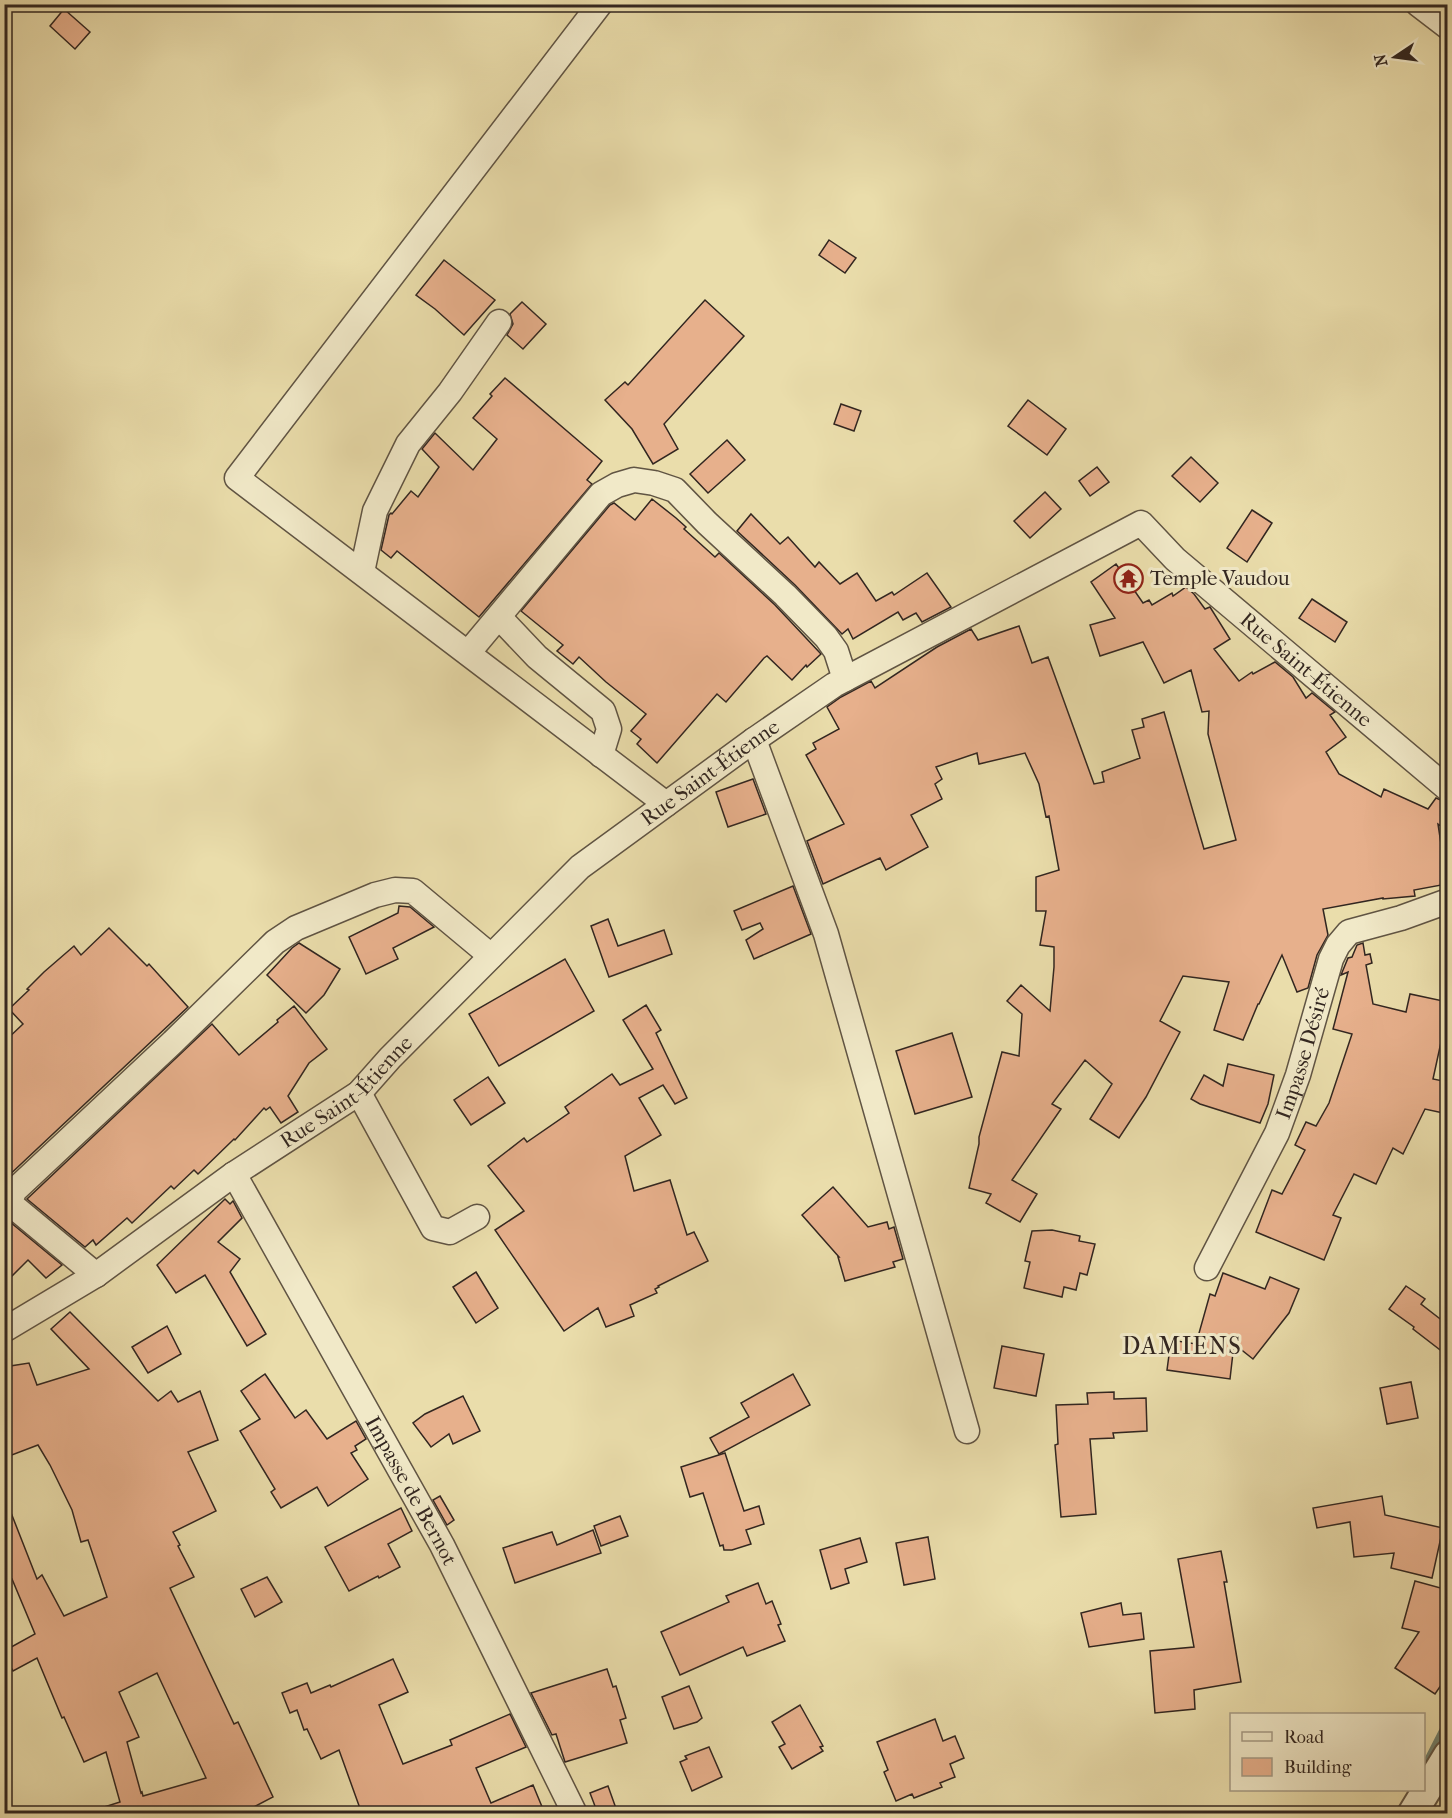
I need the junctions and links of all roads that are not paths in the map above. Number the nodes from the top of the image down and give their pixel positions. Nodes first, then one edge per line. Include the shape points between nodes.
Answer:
1 (600, 4) edge
2 (1418, 4) edge
3 (1448, 27) edge
4 (499, 322) dead end
5 (362, 572) junction
6 (499, 617) junction
7 (468, 653) junction
8 (845, 679) junction
9 (754, 740) junction
10 (601, 755) junction
11 (1448, 789) edge
12 (666, 804) junction
13 (1448, 900) edge
14 (491, 956) junction
15 (359, 1093) junction
16 (234, 1174) junction
17 (477, 1217) dead end
18 (1207, 1269) dead end
19 (96, 1275) junction
20 (4, 1330) edge
21 (967, 1431) dead end
22 (1448, 1755) edge
23 (575, 1814) edge
24 (1412, 1814) edge

1 - 5 street via 237,477
2 - 3 street
4 - 5 street via 408,444 375,511
5 - 7 street
6 - 7 street
6 - 8 street via 601,495 634,480 654,483 675,490 826,637 837,651
6 - 10 street via 537,657 603,711 609,729
7 - 10 street
8 - 9 street, Rue Saint-Étienne
8 - 11 street, Rue Saint-Étienne via 1141,523 1174,559
9 - 12 street, Rue Saint-Étienne
9 - 21 street via 826,934
10 - 12 street
12 - 14 street, Rue Saint-Étienne via 580,867
13 - 18 street, Impasse Désiré via 1349,932 1338,945 1277,1133
14 - 15 street, Rue Saint-Étienne
14 - 19 street via 413,891 375,895 296,928 275,942 14,1191 13,1206
15 - 16 street, Rue Saint-Étienne
15 - 17 street via 433,1228 450,1232
16 - 19 street, Rue Saint-Étienne
16 - 23 street, Impasse de Bernot via 442,1545
19 - 20 street, Rue Saint-Étienne
22 - 24 street

